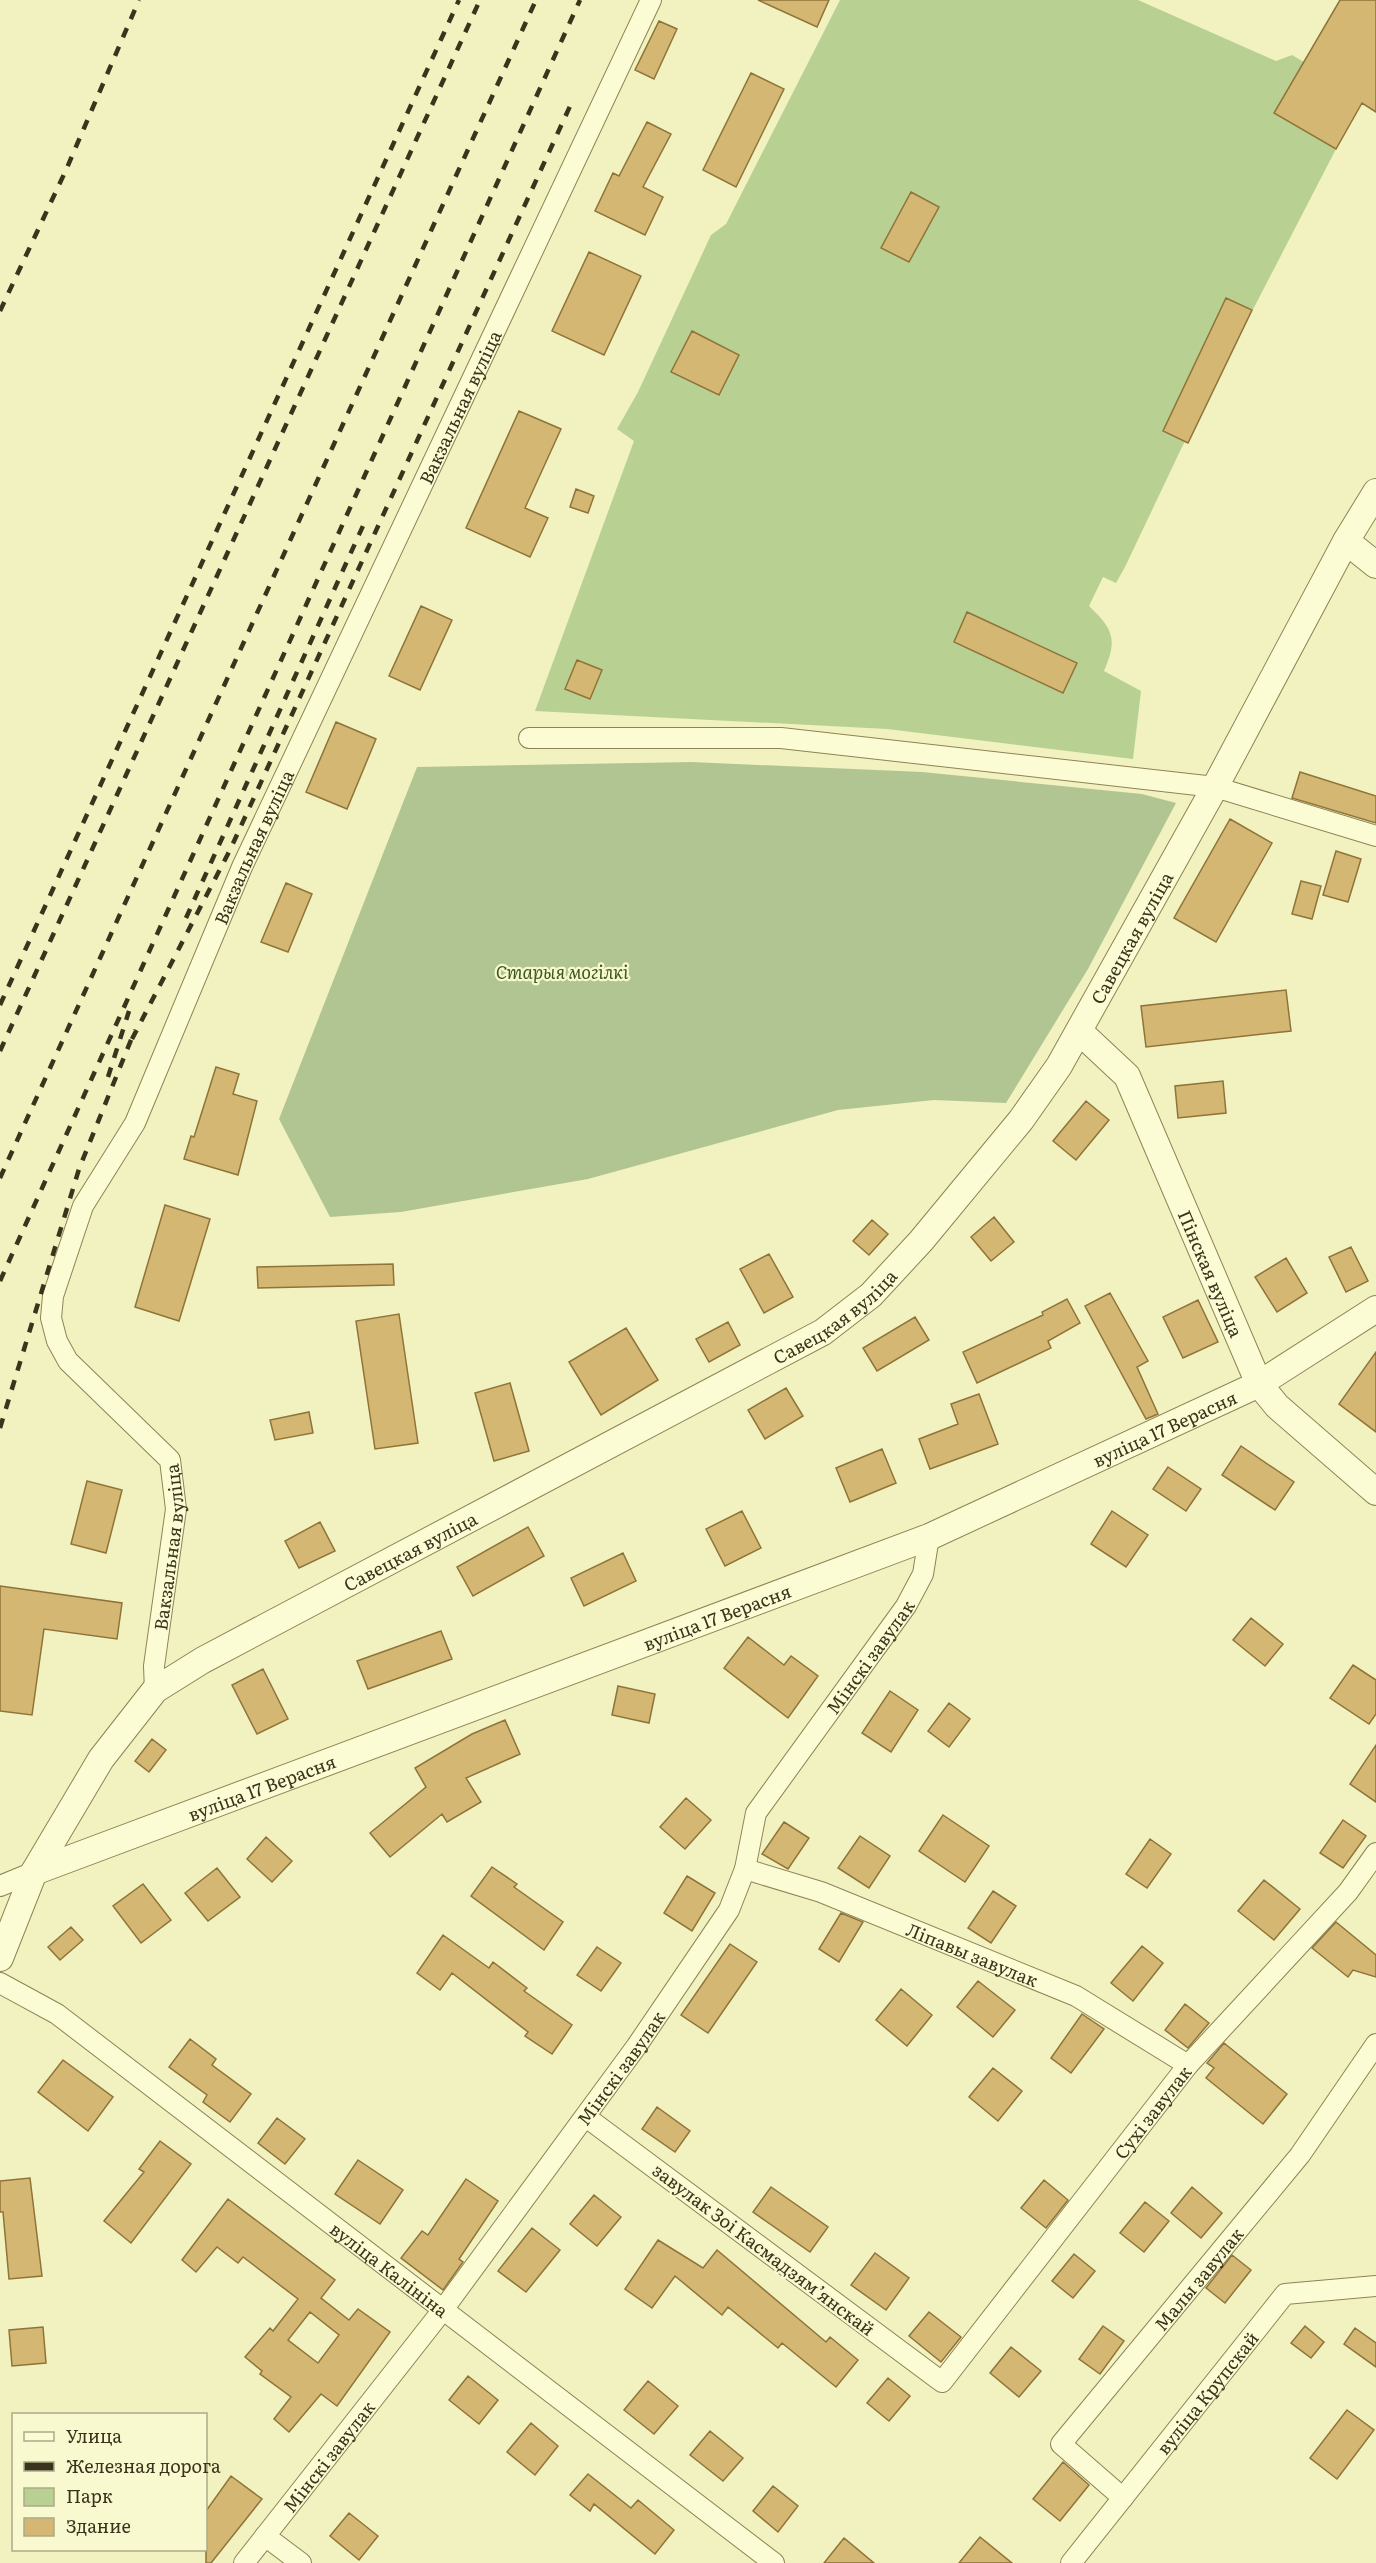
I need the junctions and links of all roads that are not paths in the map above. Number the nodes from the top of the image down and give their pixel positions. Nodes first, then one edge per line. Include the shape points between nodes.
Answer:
1 (651, 0) edge
2 (1376, 492) edge
3 (1346, 541) junction
4 (1376, 565) edge
5 (529, 738) dead end
6 (1215, 787) junction
7 (1376, 836) edge
8 (1080, 1032) junction
9 (1376, 1310) edge
10 (1259, 1384) junction
11 (1376, 1492) edge
12 (929, 1537) junction
13 (155, 1690) junction
14 (1376, 1853) edge
15 (745, 1869) junction
16 (34, 1872) junction
17 (0, 1886) edge
18 (0, 1958) edge
19 (0, 1983) edge
20 (1376, 2043) edge
21 (1188, 2065) junction
22 (586, 2117) junction
23 (1376, 2286) edge
24 (442, 2311) junction
25 (942, 2382) joint
26 (1123, 2498) junction
27 (265, 2536) junction
28 (244, 2563) edge
29 (301, 2563) edge
30 (774, 2563) edge
31 (1071, 2563) edge

1 - 13 street, Вакзальная вуліца via 247,857 135,1123 83,1206 53,1296 51,1318 69,1361 170,1460 176,1509 154,1666
2 - 3 street, Савецкая вуліца
3 - 4 street
3 - 6 street, Савецкая вуліца
5 - 6 street via 781,738
6 - 7 street
6 - 8 street, Савецкая вуліца
8 - 10 street, Пінская вуліца via 1127,1076
8 - 13 street, Савецкая вуліца via 1021,1120 921,1241 872,1295 823,1332 203,1660
9 - 10 street, вуліца 17 Верасня
10 - 11 street, Пінская вуліца via 1277,1406
10 - 12 street, вуліца 17 Верасня
12 - 15 street, Мінскі завулак via 923,1574 906,1606 756,1813
12 - 16 street, вуліца 17 Верасня
13 - 16 street, Савецкая вуліца via 101,1759
14 - 21 street, Сухі завулак via 1348,1892
15 - 21 street, Ліпавы завулак via 821,1892 1076,1996
15 - 22 street, Мінскі завулак via 729,1910
16 - 17 street
16 - 18 street, Савецкая вуліца
19 - 24 street, вуліца Калініна via 57,2014
20 - 26 street, Малы завулак via 1300,2155 1061,2444
21 - 25 street, Сухі завулак
22 - 24 street, Мінскі завулак
22 - 25 street, завулак Зоі Касмадзямʼянскай
23 - 26 street, вуліца Крупскай via 1285,2294
24 - 27 street, Мінскі завулак
24 - 30 street, вуліца Калініна
26 - 31 street, вуліца Крупскай
27 - 28 street, Мінскі завулак
27 - 29 street

